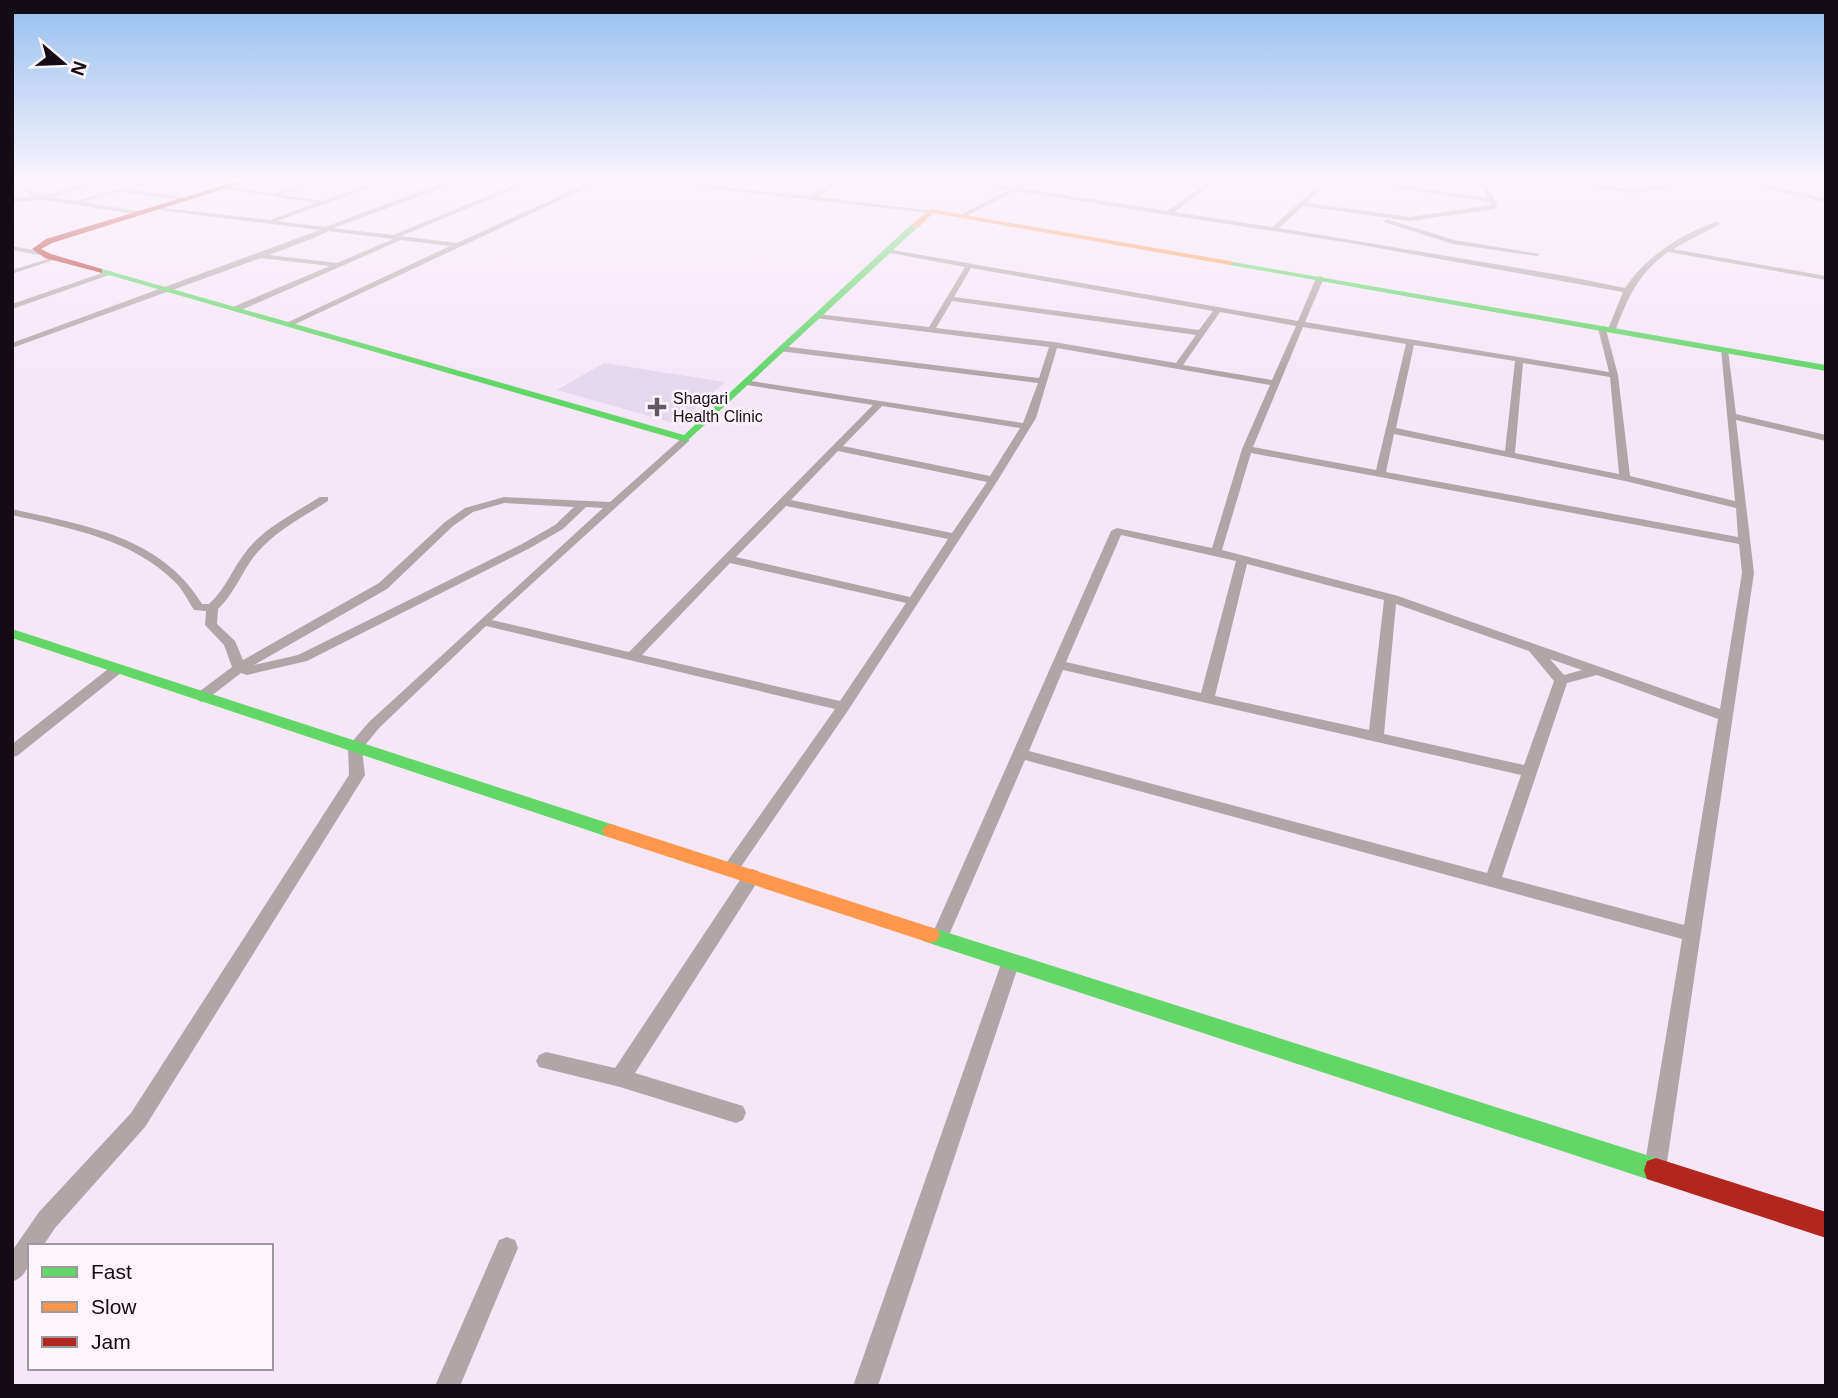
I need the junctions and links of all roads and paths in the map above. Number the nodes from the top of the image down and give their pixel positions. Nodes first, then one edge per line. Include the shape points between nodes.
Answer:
1 (44, 244) edge
2 (290, 244) edge
3 (383, 244) edge
4 (443, 244) edge
5 (460, 244) edge
6 (894, 244) edge
7 (1129, 244) edge
8 (1359, 244) edge
9 (1477, 244) edge
10 (1676, 244) edge
11 (456, 246) junction
12 (12, 248) edge
13 (1668, 250) junction
14 (887, 251) junction
15 (40, 253) junction
16 (261, 256) junction
17 (56, 258) junction
18 (338, 265) junction
19 (970, 266) junction
20 (12, 272) edge
21 (1534, 273) junction
22 (111, 274) junction
23 (1320, 278) junction
24 (1826, 278) edge
25 (168, 289) junction
26 (1628, 291) junction
27 (950, 299) junction
28 (12, 307) edge
29 (236, 309) junction
30 (1218, 310) junction
31 (818, 316) junction
32 (288, 324) junction
33 (1300, 324) junction
34 (1607, 329) junction
35 (931, 330) junction
36 (1201, 333) junction
37 (1411, 342) junction
38 (1054, 345) junction
39 (12, 346) edge
40 (782, 349) junction
41 (1724, 350) junction
42 (1519, 360) junction
43 (1178, 366) junction
44 (1826, 368) edge
45 (1614, 375) junction
46 (747, 382) junction
47 (1042, 382) junction
48 (1275, 383) junction
49 (880, 403) junction
50 (1731, 416) junction
51 (1026, 426) junction
52 (1390, 430) junction
53 (1826, 438) edge
54 (686, 439) junction
55 (837, 447) junction
56 (1247, 449) junction
57 (1510, 454) junction
58 (1380, 474) junction
59 (1625, 478) junction
60 (993, 480) junction
61 (324, 499) dead end
62 (784, 502) junction
63 (582, 505) junction
64 (612, 505) junction
65 (1740, 506) junction
66 (12, 512) edge
67 (956, 537) junction
68 (1746, 542) junction
69 (1216, 552) junction
70 (728, 559) junction
71 (1242, 559) junction
72 (1390, 598) junction
73 (913, 601) junction
74 (212, 608) junction
75 (483, 622) junction
76 (12, 633) edge
77 (1533, 648) junction
78 (633, 656) junction
79 (1059, 665) junction
80 (239, 668) junction
81 (117, 669) junction
82 (1597, 671) junction
83 (1561, 680) junction
84 (201, 697) junction
85 (1207, 698) junction
86 (844, 706) junction
87 (1725, 716) junction
88 (1376, 736) junction
89 (355, 748) junction
90 (12, 752) edge
91 (1021, 754) junction
92 (1530, 772) junction
93 (730, 869) junction
94 (752, 876) junction
95 (1492, 881) junction
96 (1690, 934) junction
97 (940, 937) junction
98 (1012, 961) junction
99 (546, 1061) dead end
100 (620, 1078) junction
101 (736, 1112) dead end
102 (1655, 1169) junction
103 (1826, 1225) edge
104 (31, 1244) edge
105 (28, 1248) edge
106 (507, 1248) dead end
107 (12, 1271) edge
108 (447, 1386) edge
109 (865, 1386) edge

1 - 15 street via 36,249
2 - 16 street
3 - 18 street
4 - 11 street
5 - 11 street
6 - 14 street
7 - 23 street
8 - 21 street
9 - 21 street via 1538,250
10 - 13 street
11 - 32 street
12 - 15 street
13 - 24 street
13 - 26 street
14 - 19 street
14 - 31 street
15 - 17 street
16 - 18 street
16 - 25 street
17 - 20 street
17 - 22 street
18 - 29 street
19 - 27 street
19 - 30 street
21 - 26 street
22 - 25 street
22 - 28 street
23 - 33 street
23 - 34 street
25 - 29 street
25 - 39 street
26 - 34 street
27 - 35 street
27 - 36 street
29 - 32 street
30 - 33 street
30 - 36 street
31 - 35 street
31 - 40 street
32 - 54 street
33 - 37 street
33 - 48 street
34 - 41 street
34 - 45 street
35 - 38 street
36 - 43 street
37 - 42 street
37 - 52 street
38 - 43 street
38 - 47 street
40 - 46 street
40 - 47 street
41 - 44 street
41 - 50 street
42 - 45 street
42 - 57 street
43 - 48 street
45 - 59 street
46 - 49 street
46 - 54 street
47 - 51 street
48 - 56 street
49 - 51 street
49 - 55 street
50 - 53 street
50 - 65 street
51 - 60 street
52 - 57 street
52 - 58 street
54 - 64 street
55 - 60 street
55 - 62 street
56 - 58 street
56 - 69 street
57 - 59 street
58 - 68 street
59 - 65 street
60 - 67 street
61 - 74 street via 267,536 251,553 225,597
62 - 67 street
62 - 70 street
63 - 64 street
63 - 80 street via 559,527 526,546 302,658 264,669
63 - 80 street via 504,500 469,510 383,586
64 - 75 street
65 - 68 street
66 - 74 street via 124,544 181,580 198,607
67 - 73 street
68 - 87 street via 1748,573
69 - 71 street
69 - 79 street via 1117,531
70 - 73 street
70 - 78 street
71 - 72 street
71 - 85 street
72 - 77 street
72 - 88 street
73 - 86 street
74 - 80 street via 211,625 230,644
75 - 78 street
75 - 89 street
76 - 81 street
77 - 82 street
77 - 83 street
78 - 86 street
79 - 85 street
79 - 91 street
80 - 84 street
81 - 84 street
81 - 90 street
82 - 83 street
82 - 87 street
83 - 92 street
84 - 89 street
85 - 88 street
86 - 93 street
87 - 96 street
88 - 92 street
89 - 93 street
89 - 104 street via 357,775 138,1120
91 - 95 street
91 - 97 street
92 - 95 street
93 - 94 street
94 - 97 street
94 - 100 street
95 - 96 street
96 - 102 street
97 - 98 street
98 - 102 street
98 - 109 street
99 - 100 street
100 - 101 street
102 - 103 street
105 - 107 street
106 - 108 street

